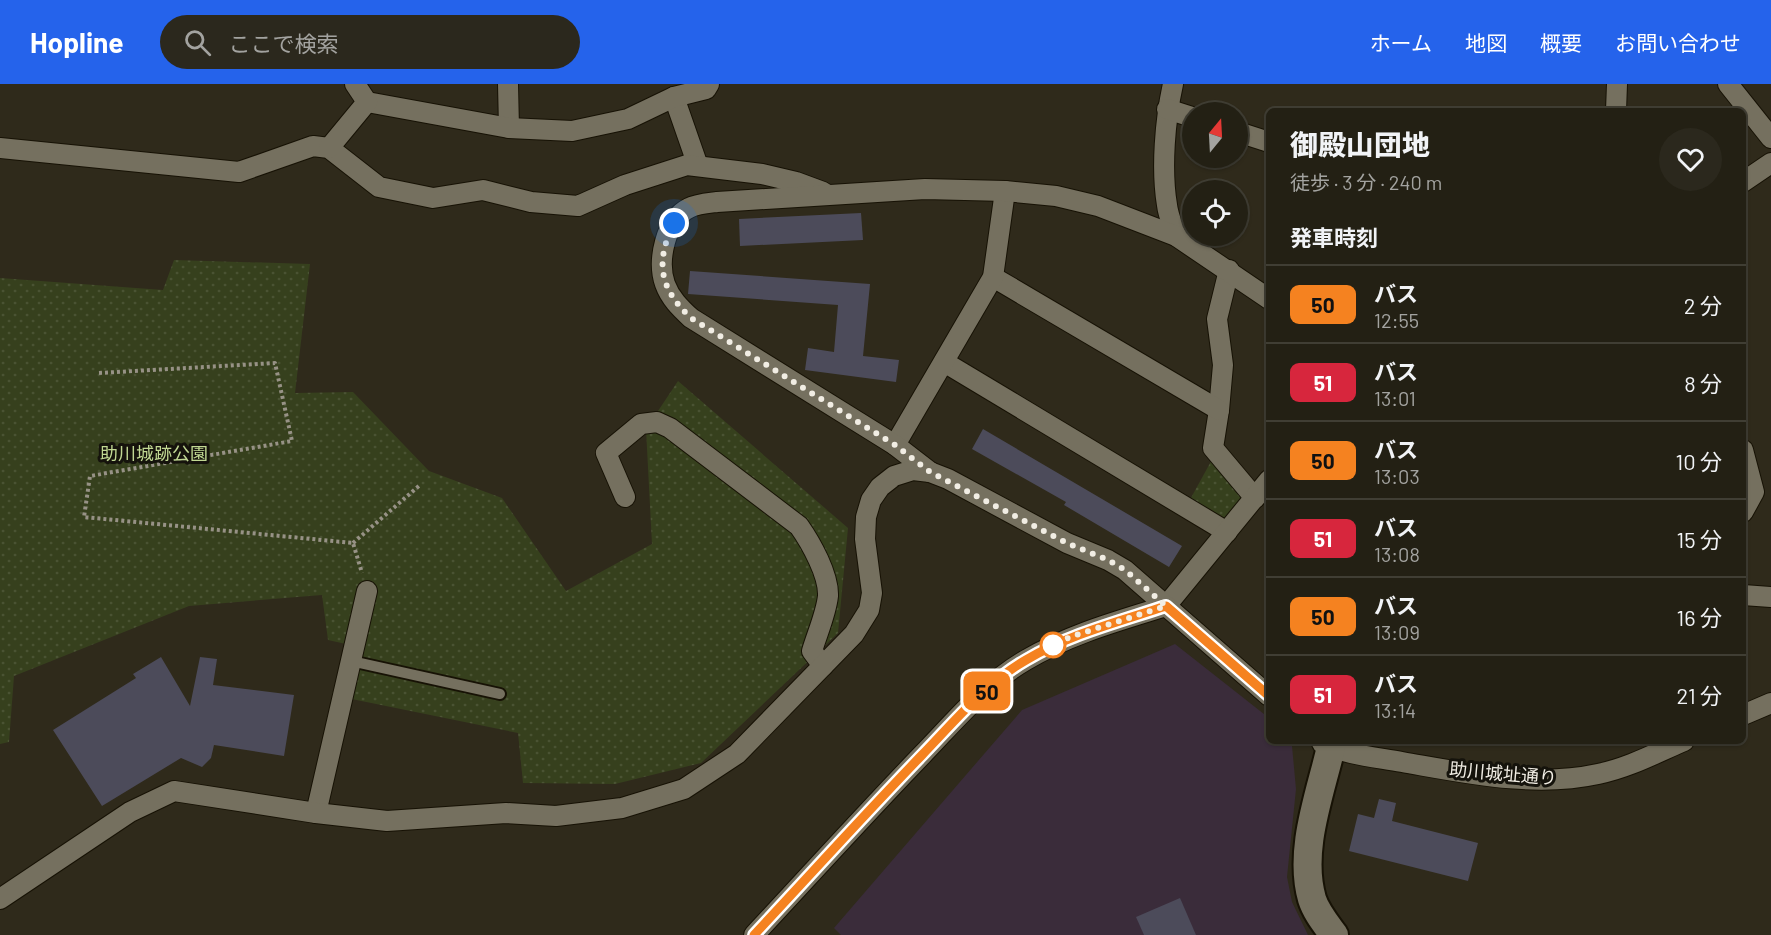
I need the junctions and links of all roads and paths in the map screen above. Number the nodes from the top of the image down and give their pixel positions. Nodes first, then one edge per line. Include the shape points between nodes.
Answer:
1 (355, 84) edge
2 (508, 84) edge
3 (709, 84) edge
4 (1173, 84) edge
5 (1617, 84) edge
6 (1728, 84) edge
7 (674, 97) junction
8 (367, 102) junction
9 (1616, 108) edge
10 (1167, 109) junction
11 (1182, 114) edge
12 (509, 128) junction
13 (1248, 135) edge
14 (1771, 138) edge
15 (1266, 141) edge
16 (0, 148) edge
17 (329, 148) junction
18 (1771, 163) edge
19 (699, 166) junction
20 (1746, 180) edge
21 (1005, 191) junction
22 (832, 195) junction
23 (1176, 236) junction
24 (1229, 270) junction
25 (993, 277) junction
26 (1266, 297) edge
27 (944, 362) junction
28 (99, 373) dead end
29 (1219, 410) junction
30 (895, 445) junction
31 (1746, 461) edge
32 (930, 472) junction
33 (1266, 484) edge
34 (420, 485) dead end
35 (625, 497) dead end
36 (1255, 498) junction
37 (1746, 507) edge
38 (1227, 532) junction
39 (353, 543) junction
40 (367, 591) joint
41 (1746, 595) edge
42 (1771, 597) edge
43 (1166, 606) junction
44 (351, 661) junction
45 (823, 666) junction
46 (1266, 693) edge
47 (500, 694) dead end
48 (1771, 703) edge
49 (1746, 714) edge
50 (1325, 744) edge
51 (1677, 744) edge
52 (316, 813) junction
53 (0, 898) edge
54 (754, 935) edge
55 (1334, 935) edge

1 - 8 street
2 - 12 street
3 - 7 street via 706,89
4 - 10 street
5 - 9 street
6 - 14 street
7 - 12 street via 628,119 572,130
7 - 19 street
8 - 12 street
8 - 17 street
10 - 11 street
10 - 23 street via 1167,206
13 - 15 street
16 - 17 street via 239,172 313,146
17 - 19 street via 380,187 433,198 483,190 531,202 578,206 624,185 687,165
18 - 20 street
19 - 22 street via 796,182
21 - 22 street via 925,189
21 - 23 street via 1056,196 1098,206
21 - 25 street
22 - 30 street via 717,202 689,208 674,223 664,242 661,263 665,284 675,303 691,318
23 - 24 street
24 - 26 street
24 - 29 street via 1217,319 1223,365
25 - 27 street
25 - 29 street
27 - 30 street
27 - 38 street
28 - 39 path via 275,363 292,441 90,476 84,517
29 - 36 street via 1213,448
30 - 32 street
31 - 37 street via 1754,492
32 - 43 street via 1108,560
32 - 45 street via 913,470 894,476 871,500 865,539 872,593 870,610 854,634
33 - 36 street
34 - 39 path
35 - 45 street via 606,453 641,424 657,422 798,526 811,542 827,583 828,596 812,651
36 - 38 street
38 - 43 street
39 - 40 path
40 - 44 street
41 - 42 street
43 - 46 street
43 - 54 street via 1073,636 1024,661 1001,678 931,745
44 - 47 lane
44 - 52 street
45 - 52 street via 737,754 684,789 622,808 556,816 506,813 387,821
48 - 49 street
50 - 51 street, 助川城址通り via 1356,754 1479,775 1563,780 1628,766
50 - 55 street via 1307,855 1308,879 1313,901
52 - 53 street via 174,791 130,812

